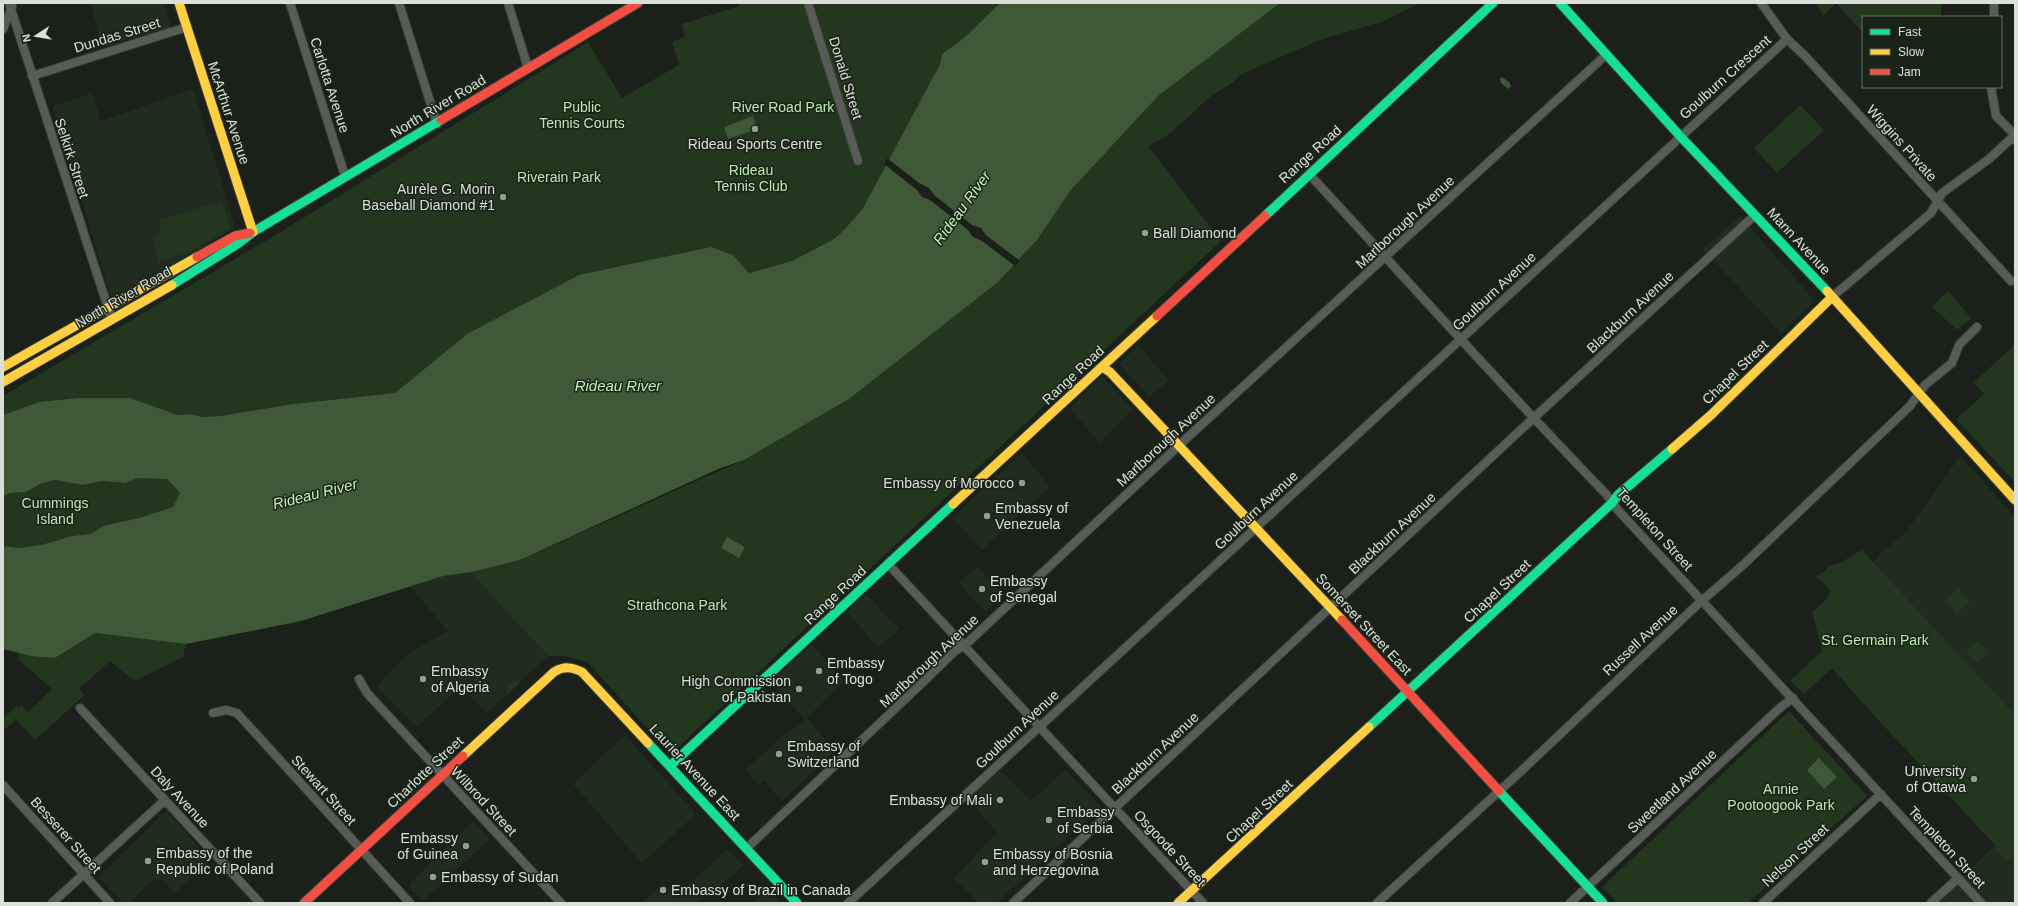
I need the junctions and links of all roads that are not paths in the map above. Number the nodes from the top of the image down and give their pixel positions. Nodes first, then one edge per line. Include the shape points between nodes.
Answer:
1 (179, 3) edge
2 (290, 3) edge
3 (399, 3) edge
4 (508, 3) edge
5 (638, 3) edge
6 (808, 3) edge
7 (1493, 3) edge
8 (1560, 3) edge
9 (1761, 3) edge
10 (1994, 3) edge
11 (11, 5) edge
12 (1994, 16) edge
13 (187, 27) junction
14 (3, 28) edge
15 (1787, 39) junction
16 (1607, 54) junction
17 (528, 68) junction
18 (32, 76) junction
19 (1991, 88) edge
20 (437, 124) junction
21 (2015, 135) edge
22 (1680, 136) junction
23 (2015, 140) edge
24 (858, 161) dead end
25 (1309, 174) junction
26 (345, 176) junction
27 (1938, 202) junction
28 (1755, 215) junction
29 (253, 232) junction
30 (1387, 256) junction
31 (2011, 281) dead end
32 (1832, 297) junction
33 (108, 309) junction
34 (112, 320) junction
35 (1977, 327) dead end
36 (1461, 339) junction
37 (3, 367) edge
38 (1102, 367) junction
39 (3, 382) edge
40 (1920, 394) junction
41 (1533, 419) junction
42 (1178, 446) junction
43 (2015, 500) edge
44 (1612, 503) junction
45 (1255, 528) junction
46 (889, 565) junction
47 (1703, 600) junction
48 (1330, 609) junction
49 (965, 645) junction
50 (568, 666) joint
51 (359, 679) dead end
52 (1409, 692) junction
53 (1793, 698) junction
54 (80, 708) dead end
55 (213, 713) dead end
56 (1039, 726) junction
57 (670, 766) junction
58 (443, 775) junction
59 (3, 785) edge
60 (1499, 791) junction
61 (1881, 794) junction
62 (165, 800) junction
63 (1114, 808) junction
64 (747, 848) junction
65 (361, 850) junction
66 (84, 874) junction
67 (1957, 879) junction
68 (1587, 887) junction
69 (1192, 891) junction
70 (52, 903) edge
71 (110, 903) edge
72 (260, 903) edge
73 (304, 903) edge
74 (410, 903) edge
75 (561, 903) edge
76 (797, 903) edge
77 (848, 903) edge
78 (1013, 903) edge
79 (1178, 903) edge
80 (1203, 903) edge
81 (1377, 903) edge
82 (1570, 903) edge
83 (1603, 903) edge
84 (1763, 903) edge
85 (1931, 903) edge
86 (1981, 903) edge

1 - 13 street, McArthur Avenue
2 - 26 street, Carlotta Avenue
3 - 20 street
4 - 17 street
5 - 17 street, North River Road
6 - 24 street, Donald Street
7 - 25 street, Range Road
8 - 16 street, Mann Avenue
9 - 15 street, Wiggins Private
10 - 12 street
11 - 14 street
11 - 18 street, Selkirk Street
13 - 18 street, Dundas Street
13 - 29 street, McArthur Avenue
15 - 22 street, Goulburn Crescent
15 - 27 street, Wiggins Private
16 - 22 street, Mann Avenue
16 - 30 street, Marlborough Avenue
17 - 20 street, North River Road
18 - 33 street, Selkirk Street
19 - 21 street via 1996,116
20 - 26 street, North River Road
21 - 23 street
21 - 27 street via 1989,159 1942,193
22 - 28 street, Mann Avenue
22 - 36 street, Goulburn Avenue
25 - 30 street, Templeton Street
25 - 38 street, Range Road
26 - 29 street, North River Road
27 - 31 street, Wiggins Private
27 - 32 street via 1931,213
28 - 32 street, Mann Avenue
28 - 41 street, Blackburn Avenue
29 - 33 street, North River Road via 235,236
29 - 34 street, North River Road via 160,293
30 - 36 street, Templeton Street
30 - 42 street, Marlborough Avenue
32 - 40 street, Mann Avenue
32 - 44 street, Chapel Street via 1711,415
33 - 34 street, Selkirk Street
33 - 37 street, North River Road
34 - 39 street, North River Road
35 - 40 street, Russell Avenue via 1959,345 1952,362 1926,385
36 - 41 street, Templeton Street
36 - 45 street, Goulburn Avenue
38 - 42 street, Somerset Street East via 1110,372
38 - 46 street, Range Road
40 - 43 street, Mann Avenue
40 - 47 street, Russell Avenue
41 - 44 street, Templeton Street
41 - 48 street, Blackburn Avenue
42 - 45 street, Somerset Street East
42 - 49 street, Marlborough Avenue
44 - 47 street, Templeton Street
44 - 52 street, Chapel Street
45 - 48 street, Somerset Street East
45 - 56 street, Goulburn Avenue
46 - 49 street, Osgoode Street
46 - 57 street, Range Road
47 - 53 street, Templeton Street
47 - 60 street, Russell Avenue
48 - 52 street, Somerset Street East
48 - 63 street, Blackburn Avenue
49 - 56 street, Osgoode Street
49 - 64 street, Marlborough Avenue via 955,651
50 - 57 street, Laurier Avenue East via 582,672
50 - 58 street, Charlotte Street via 554,672
51 - 58 street, Wilbrod Street via 367,693
52 - 60 street, Somerset Street East
52 - 69 street, Chapel Street
53 - 61 street, Templeton Street
53 - 68 street, Sweetland Avenue
54 - 62 street, Daly Avenue
55 - 65 street, Stewart Street via 226,710 237,714
56 - 63 street, Osgoode Street
56 - 77 street, Goulburn Avenue
57 - 64 street, Laurier Avenue East
58 - 65 street, Charlotte Street
58 - 75 street, Wilbrod Street
59 - 66 street, Besserer Street
60 - 68 street, Somerset Street East
60 - 81 street, Russell Avenue
61 - 67 street, Templeton Street
61 - 84 street, Nelson Street
62 - 66 street
62 - 72 street, Daly Avenue
63 - 69 street, Osgoode Street
63 - 78 street, Blackburn Avenue
64 - 76 street, Laurier Avenue East
65 - 73 street, Charlotte Street
65 - 74 street, Stewart Street
66 - 70 street
66 - 71 street, Besserer Street
67 - 85 street
67 - 86 street, Templeton Street
68 - 82 street, Sweetland Avenue
68 - 83 street, Somerset Street East
69 - 79 street, Chapel Street
69 - 80 street, Osgoode Street

